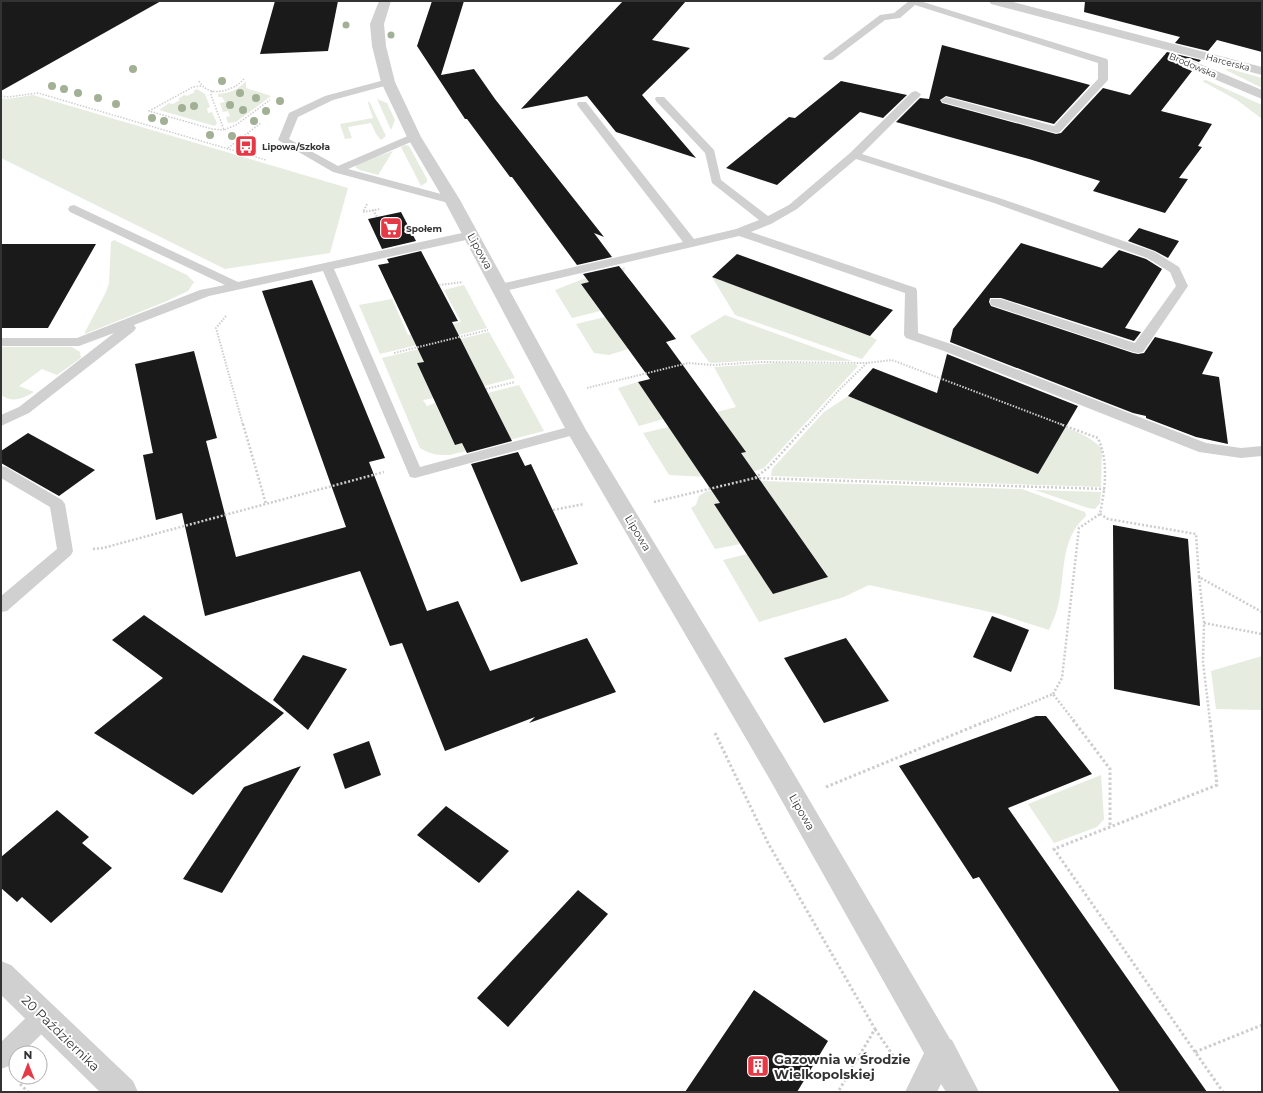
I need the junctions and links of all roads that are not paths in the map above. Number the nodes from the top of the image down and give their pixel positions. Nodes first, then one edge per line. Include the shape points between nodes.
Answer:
1 (385, 1) edge
2 (914, 1) edge
3 (995, 1) edge
4 (1124, 36) junction
5 (828, 58) dead end
6 (1262, 71) edge
7 (388, 82) junction
8 (916, 94) dead end
9 (1262, 95) edge
10 (660, 99) dead end
11 (946, 100) dead end
12 (582, 104) dead end
13 (414, 137) junction
14 (854, 155) junction
15 (337, 170) junction
16 (452, 200) junction
17 (74, 209) dead end
18 (767, 221) junction
19 (740, 232) junction
20 (471, 235) junction
21 (691, 244) junction
22 (327, 266) junction
23 (237, 286) junction
24 (500, 288) junction
25 (996, 302) dead end
26 (141, 318) junction
27 (1, 342) edge
28 (1, 421) edge
29 (576, 430) junction
30 (1262, 451) edge
31 (1, 471) edge
32 (1, 606) edge
33 (1, 975) edge
34 (44, 1016) junction
35 (941, 1051) junction
36 (1, 1058) edge
37 (122, 1092) edge
38 (921, 1092) edge
39 (963, 1092) edge

1 - 7 street, Lipowa via 377,24 379,46
2 - 5 lane via 897,16 883,17
2 - 11 lane via 1104,61 1103,80 1056,130
3 - 4 street
4 - 6 street, Harcerska
4 - 9 street, Brodowska
7 - 13 street, Lipowa
7 - 15 lane via 329,98 292,115 283,140
8 - 14 lane
10 - 18 lane via 710,152 716,181
12 - 21 lane
13 - 15 lane
13 - 16 street, Lipowa
14 - 18 lane via 793,207
14 - 25 lane via 998,201 1151,255 1175,270 1182,286 1138,349
15 - 16 lane
16 - 20 street, Lipowa
17 - 23 lane
18 - 19 lane
19 - 21 lane
19 - 30 lane via 911,291 911,335 1204,448 1241,453
20 - 22 lane
20 - 24 street, Lipowa
21 - 24 lane
22 - 23 lane
22 - 29 lane via 415,473
23 - 26 lane via 205,293
24 - 29 street, Lipowa
26 - 27 lane via 79,342
26 - 28 lane via 24,410
29 - 35 street, Lipowa
31 - 32 lane via 58,504 65,552
33 - 34 street, 20 Października
34 - 36 lane
34 - 37 street, 20 Października
35 - 38 street
35 - 39 street, Lipowa

